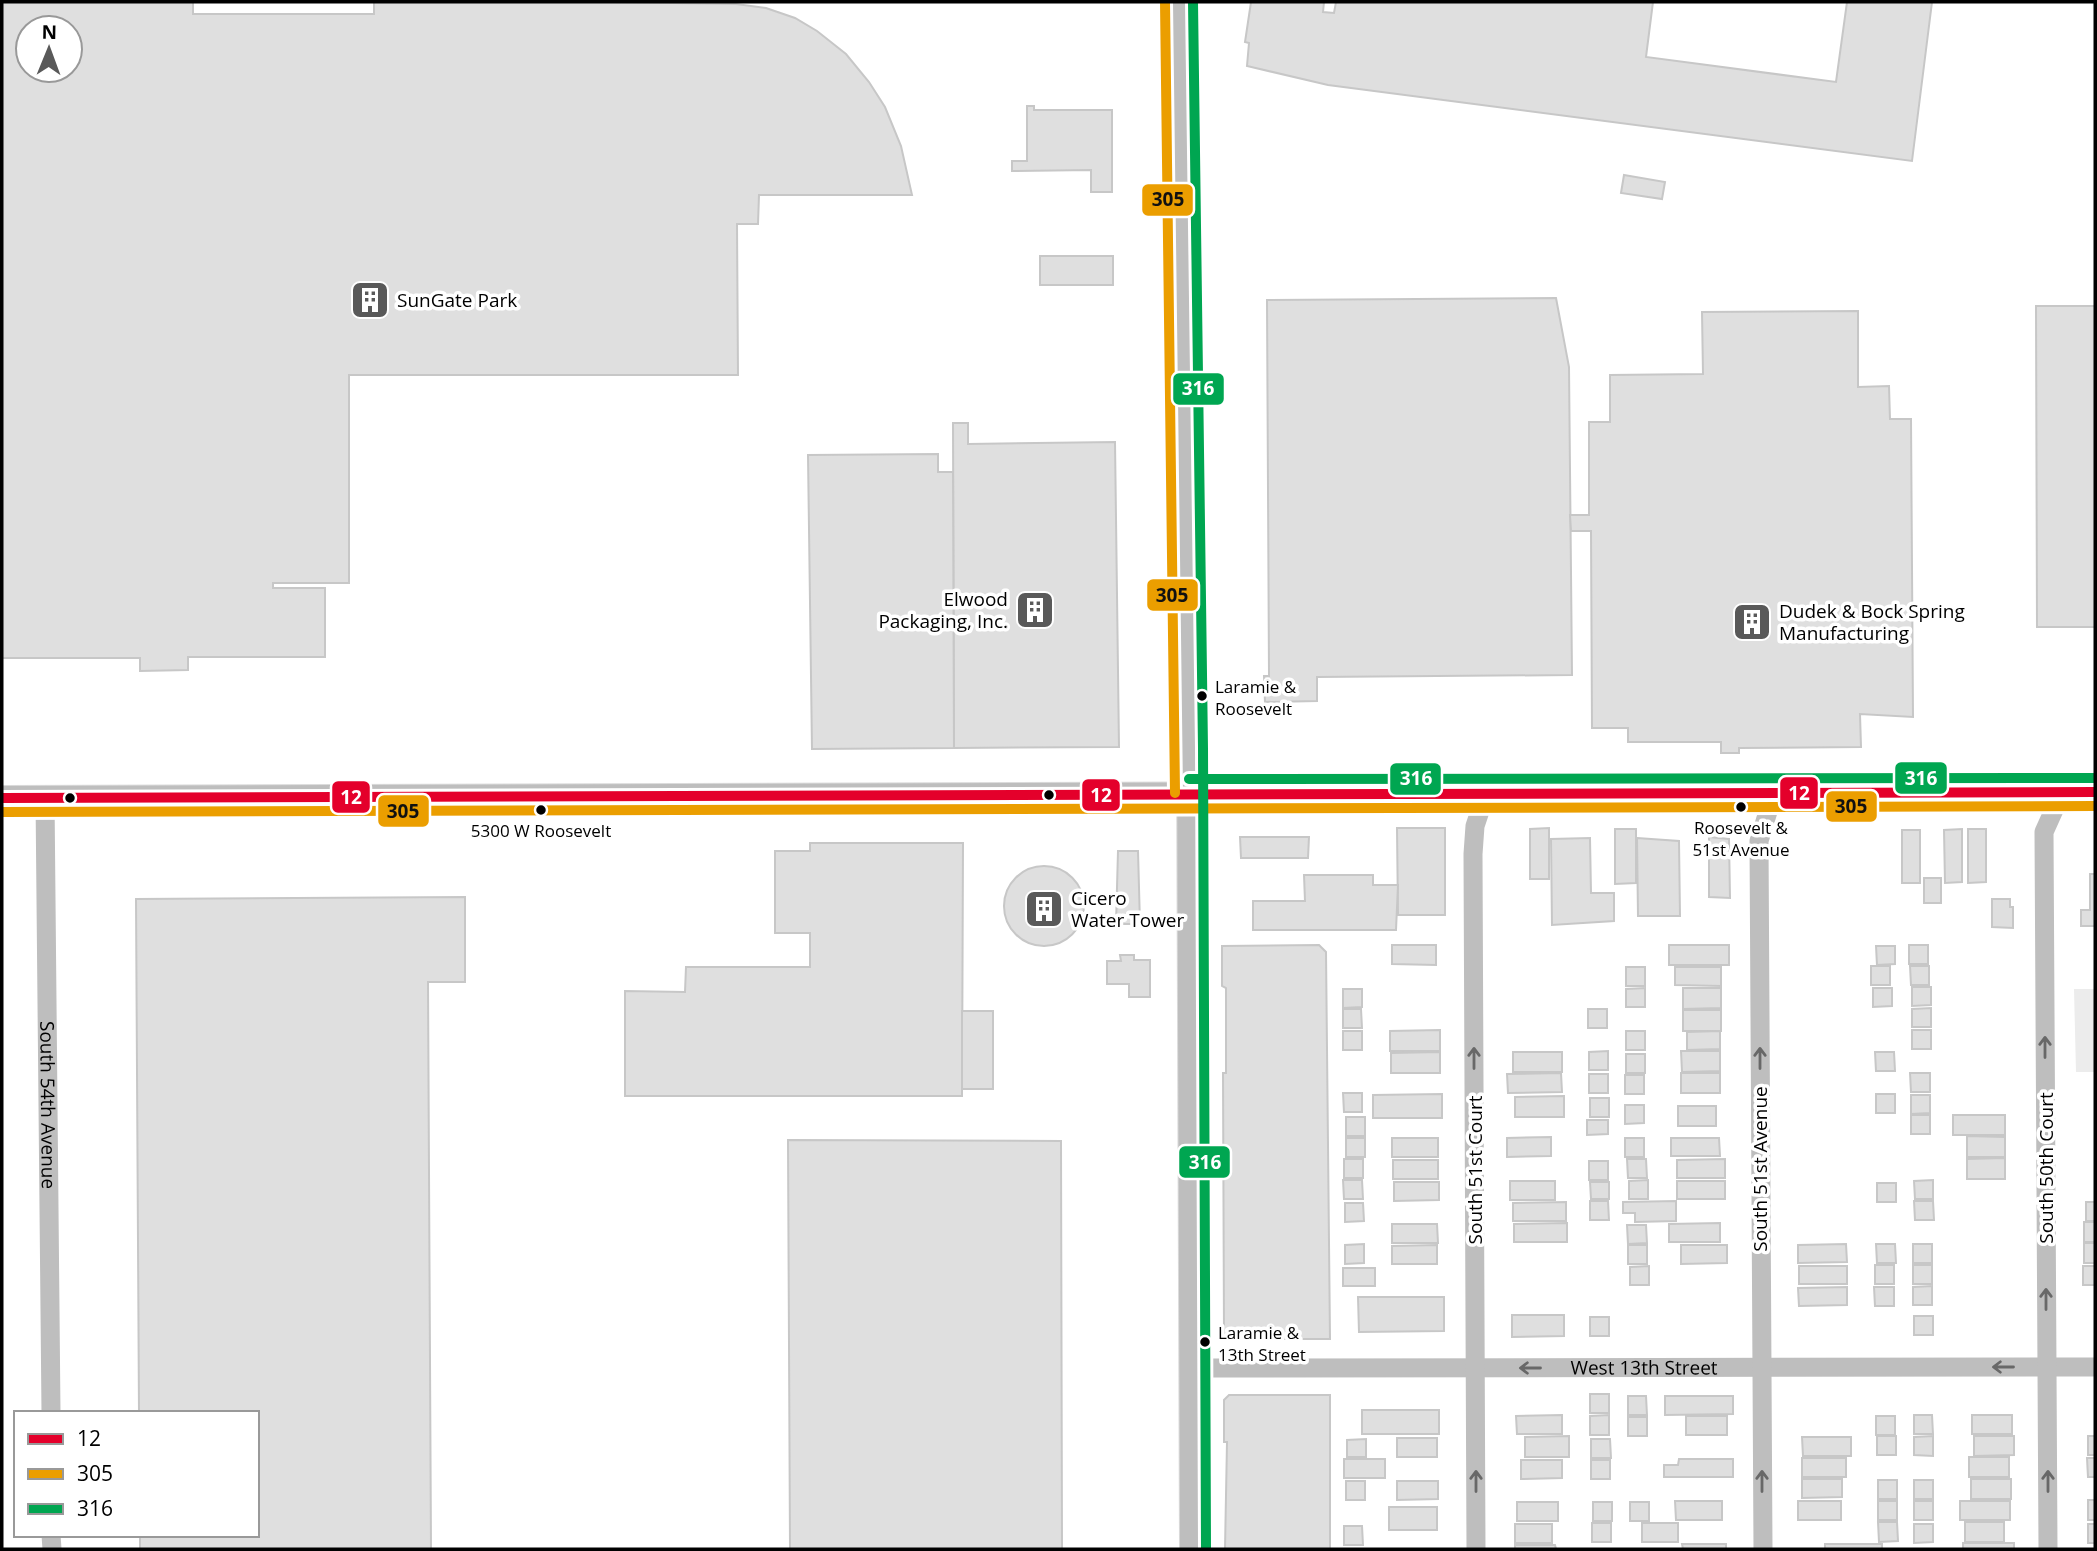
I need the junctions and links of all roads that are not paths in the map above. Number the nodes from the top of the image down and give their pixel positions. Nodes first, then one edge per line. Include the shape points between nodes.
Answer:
1 (1179, 2) edge
2 (1774, 792) junction
3 (2062, 792) junction
4 (2095, 792) edge
5 (1189, 793) junction
6 (1486, 793) junction
7 (45, 797) junction
8 (2, 798) edge
9 (2047, 1367) junction
10 (2095, 1367) edge
11 (1192, 1368) junction
12 (1476, 1368) junction
13 (1762, 1368) junction
14 (51, 1411) edge
15 (1192, 1549) edge
16 (1476, 1549) edge
17 (1762, 1549) edge
18 (2048, 1549) edge

1 - 5 main road
2 - 3 main road
2 - 6 main road
13 -> 2 street, South 51st Avenue via 1759,841
3 - 4 main road
9 -> 3 street, South 50th Court via 2044,832
5 - 6 main road
5 - 7 main road
5 - 11 main road
12 -> 6 street, South 51st Court via 1473,854 1475,826
7 - 8 main road
7 - 14 street, South 54th Avenue
9 - 10 street, West 13th Street
9 -> 13 street, West 13th Street
18 -> 9 street, South 50th Court
11 - 12 street, West 13th Street
11 - 15 main road
13 -> 12 street, West 13th Street
16 -> 12 street, South 51st Court
17 -> 13 street, South 51st Avenue

